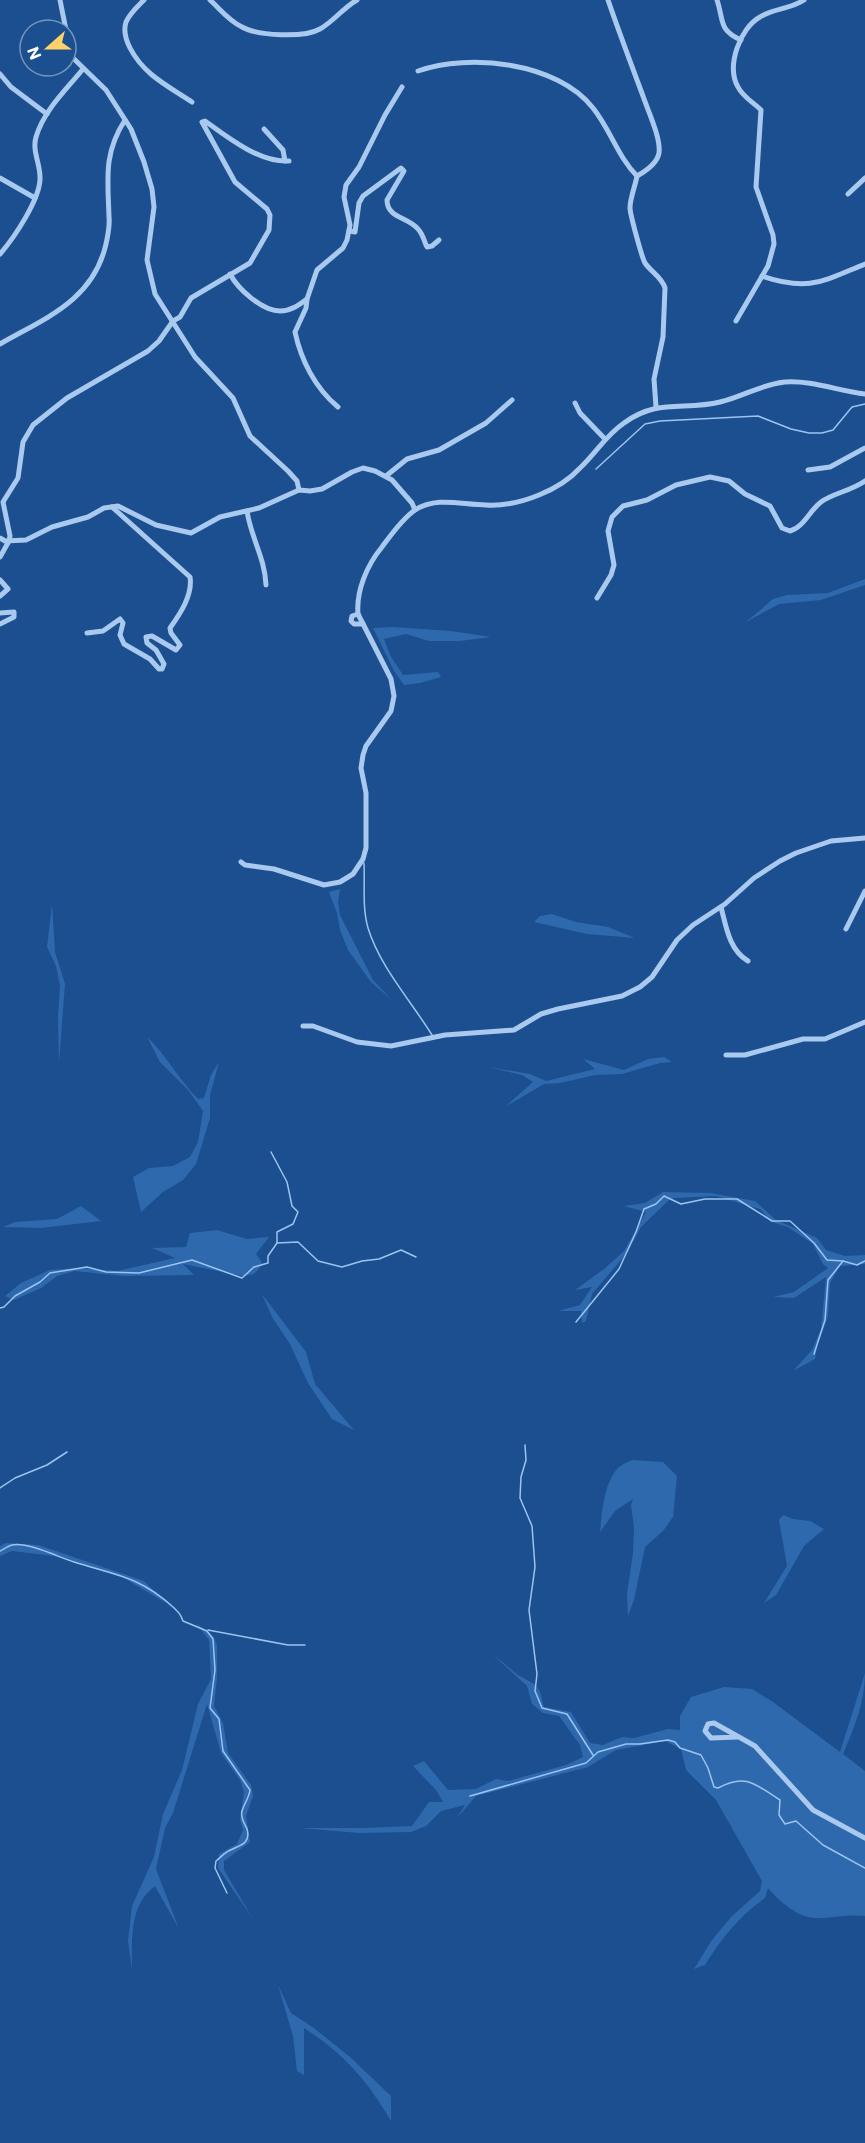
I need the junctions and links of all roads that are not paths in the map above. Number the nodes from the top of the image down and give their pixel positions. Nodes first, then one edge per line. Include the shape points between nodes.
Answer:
1 (60, 0) edge
2 (144, 0) edge
3 (221, 0) edge
4 (356, 0) edge
5 (608, 0) edge
6 (717, 0) edge
7 (804, 0) edge
8 (212, 2) edge
9 (741, 40) junction
10 (83, 69) junction
11 (418, 72) dead end
12 (0, 74) edge
13 (402, 87) dead end
14 (192, 102) dead end
15 (47, 114) junction
16 (125, 120) junction
17 (264, 129) dead end
18 (638, 176) junction
19 (0, 178) edge
20 (865, 178) edge
21 (848, 194) dead end
22 (35, 198) junction
23 (350, 231) junction
24 (439, 240) dead end
25 (0, 254) edge
26 (865, 264) edge
27 (230, 274) junction
28 (762, 276) junction
29 (307, 299) junction
30 (173, 321) junction
31 (736, 321) dead end
32 (0, 344) edge
33 (865, 394) edge
34 (512, 400) dead end
35 (575, 403) dead end
36 (338, 407) dead end
37 (656, 407) junction
38 (605, 439) junction
39 (865, 448) edge
40 (808, 470) dead end
41 (387, 476) junction
42 (865, 481) edge
43 (299, 490) junction
44 (112, 507) junction
45 (416, 510) junction
46 (247, 511) junction
47 (0, 538) edge
48 (9, 541) junction
49 (0, 557) edge
50 (0, 580) edge
51 (267, 585) dead end
52 (0, 596) edge
53 (597, 598) dead end
54 (0, 613) edge
55 (358, 614) junction
56 (0, 624) edge
57 (363, 624) junction
58 (87, 633) dead end
59 (865, 838) edge
60 (241, 862) dead end
61 (865, 891) edge
62 (721, 907) junction
63 (846, 929) dead end
64 (748, 961) dead end
65 (865, 1022) edge
66 (303, 1026) dead end
67 (726, 1054) dead end
68 (738, 1737) junction
69 (865, 1838) edge

1 - 10 street via 70,50
2 - 14 street via 126,24 129,45 143,69
3 - 8 street
4 - 8 street via 317,31 285,34 244,29
5 - 18 street via 658,145 656,161
6 - 9 street via 723,26
7 - 9 street via 760,17
9 - 28 street via 733,75 740,92 761,110 756,188 774,244
10 - 15 street
10 - 16 street via 100,82
11 - 18 street via 432,66 501,64 560,81 591,105 628,167
12 - 15 street
13 - 23 street via 344,191
15 - 22 street via 35,143 40,180
16 - 30 street via 152,189 154,219 147,260 152,286
16 - 32 street via 108,165 109,228 97,271 70,303
17 - 27 street via 283,150 287,161 243,147 202,122 235,182 270,215 269,230 255,257
18 - 37 street via 631,215 642,257 665,288 663,337 654,379
19 - 22 street
20 - 21 street
22 - 25 street
23 - 24 street via 355,231 363,195 401,168 402,176 387,200 389,209 417,227 427,246
23 - 29 street via 343,248 317,270
26 - 28 street via 824,281 801,285
27 - 29 street via 248,297 275,310 290,309
27 - 30 street via 190,298 180,317
28 - 31 street
29 - 36 street via 296,332 300,351 309,372
30 - 43 street via 195,357 233,398 250,436 288,471
30 - 48 street via 148,351 67,398 33,424 23,442 18,478 3,502
33 - 37 street via 785,382 718,403
34 - 41 street via 486,423 439,450 407,459
35 - 38 street
37 - 38 street via 625,422
38 - 45 street via 574,474 535,497 493,505 435,502
39 - 40 street via 830,467
41 - 43 street via 363,468 319,490
41 - 45 street
42 - 53 street via 824,499 799,527 790,531 782,528 767,504 719,478 676,485 647,500 623,506 609,521 614,565
43 - 46 street
44 - 46 street via 187,533 220,517
44 - 48 street via 27,540
44 - 58 street via 190,577 188,595 170,628 180,645 176,650 152,636 146,637 164,664 159,669 124,644 120,620 103,631
45 - 55 street via 371,562 358,598
46 - 51 street via 266,568
47 - 48 street
48 - 49 street
50 - 52 street via 8,589
54 - 56 street via 14,612 14,617
55 - 57 street
55 - 57 street via 351,621
57 - 60 street via 391,679 394,696 391,711 363,755 363,859 353,874 324,885
59 - 62 street via 831,841 786,857
61 - 63 street
62 - 64 street via 729,937
62 - 66 street via 677,940 652,977 633,991 615,999 541,1014 514,1030 376,1046
65 - 67 street via 825,1040 803,1039 745,1054
68 - 68 street via 714,1723 705,1726 711,1738
68 - 69 street via 758,1749 813,1810

